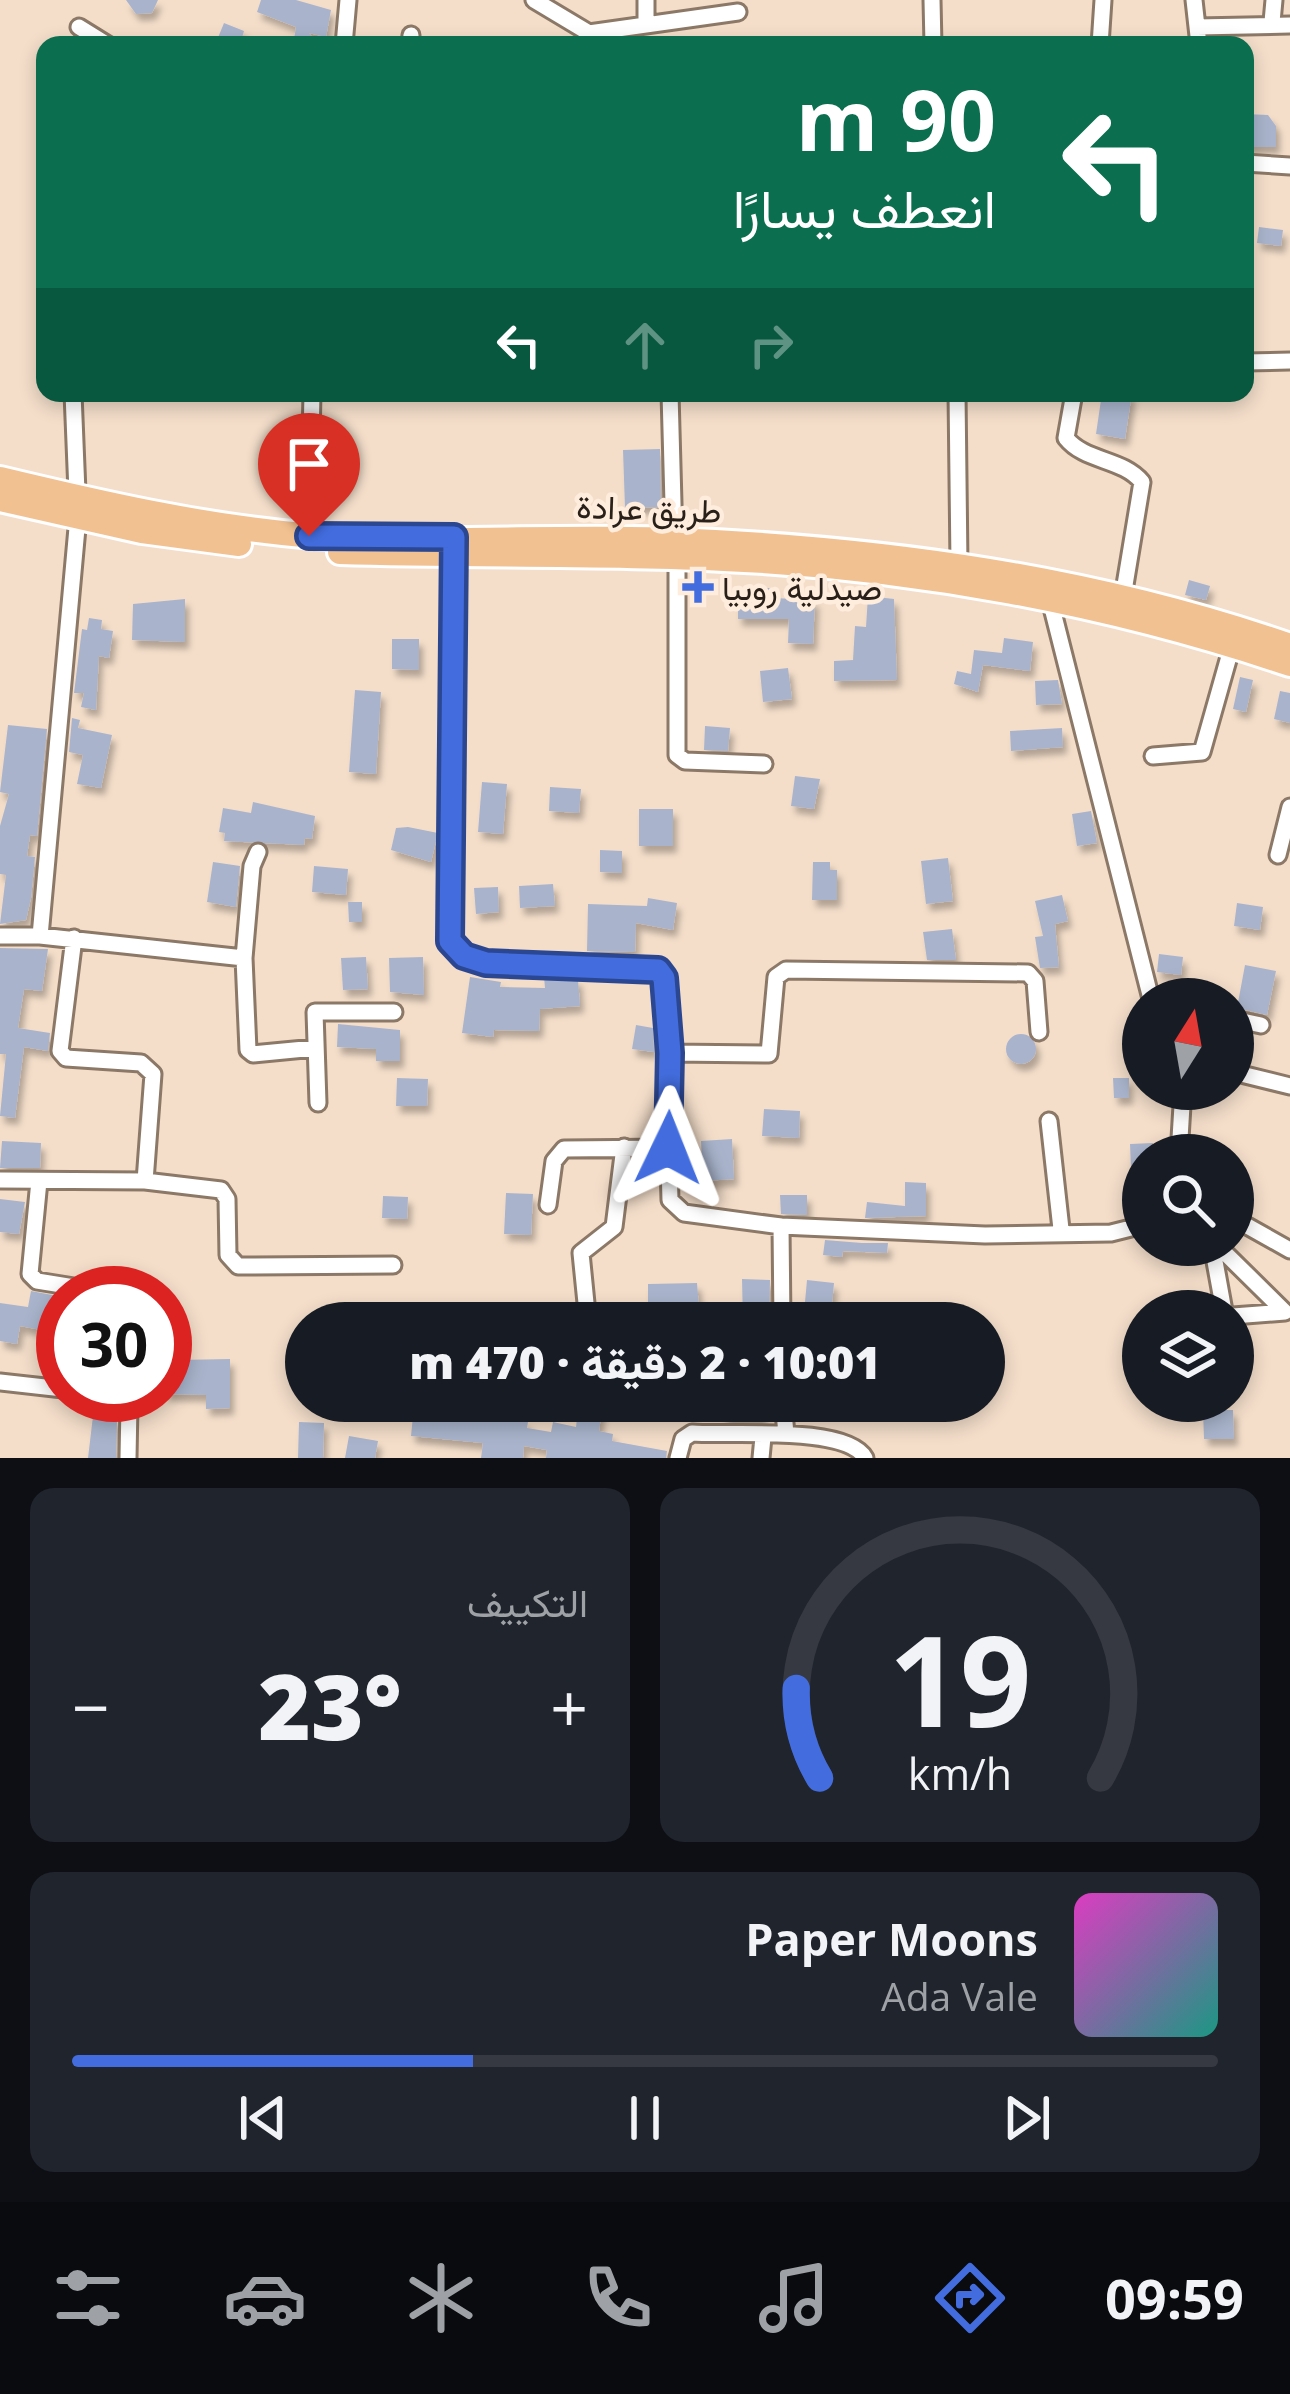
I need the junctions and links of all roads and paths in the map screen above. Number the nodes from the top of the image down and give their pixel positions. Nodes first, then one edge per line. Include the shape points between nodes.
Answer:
1 (348, 0) edge
2 (534, 0) edge
3 (646, 0) edge
4 (932, 0) edge
5 (1103, 0) edge
6 (1194, 0) edge
7 (1274, 0) edge
8 (738, 12) dead end
9 (646, 21) junction
10 (1272, 22) junction
11 (1290, 25) edge
12 (79, 27) dead end
13 (1197, 27) junction
14 (94, 36) edge
15 (345, 36) edge
16 (585, 36) edge
17 (598, 36) edge
18 (933, 36) edge
19 (1101, 36) edge
20 (1198, 36) edge
21 (1254, 164) edge
22 (1290, 166) edge
23 (1290, 361) edge
24 (1254, 362) edge
25 (77, 402) edge
26 (312, 402) edge
27 (670, 402) edge
28 (957, 402) edge
29 (1072, 402) edge
30 (0, 479) edge
31 (0, 499) edge
32 (78, 507) junction
33 (309, 536) junction
34 (455, 546) junction
35 (675, 549) junction
36 (959, 564) junction
37 (1123, 597) junction
38 (1050, 600) junction
39 (1232, 646) junction
40 (1290, 646) edge
41 (1290, 664) edge
42 (1153, 756) dead end
43 (764, 764) dead end
44 (1290, 807) edge
45 (258, 852) dead end
46 (1278, 855) dead end
47 (0, 936) edge
48 (40, 936) junction
49 (74, 938) junction
50 (244, 958) junction
51 (1146, 978) edge
52 (394, 1012) dead end
53 (1254, 1023) edge
54 (1261, 1025) dead end
55 (1039, 1032) dead end
56 (315, 1048) junction
57 (670, 1053) junction
58 (1254, 1077) edge
59 (1290, 1086) edge
60 (318, 1103) dead end
61 (1048, 1121) dead end
62 (624, 1147) junction
63 (668, 1148) junction
64 (0, 1180) edge
65 (39, 1181) junction
66 (145, 1181) junction
67 (548, 1205) dead end
68 (781, 1226) junction
69 (1061, 1229) junction
70 (1254, 1230) edge
71 (1122, 1232) edge
72 (1290, 1250) edge
73 (393, 1265) dead end
74 (1236, 1266) edge
75 (36, 1280) edge
76 (586, 1302) edge
77 (782, 1302) edge
78 (1254, 1314) edge
79 (0, 1382) edge
80 (36, 1386) edge
81 (129, 1422) edge
82 (784, 1422) edge
83 (785, 1434) junction
84 (763, 1437) junction
85 (128, 1458) edge
86 (678, 1458) edge
87 (761, 1458) edge
88 (866, 1458) edge

1 - 15 street
2 - 16 street
3 - 9 street
4 - 18 street
5 - 19 street
6 - 13 street
7 - 10 street
8 - 9 street
9 - 17 street
10 - 11 street
10 - 13 street
12 - 14 street
13 - 20 street
21 - 22 street
23 - 24 street
25 - 32 street
26 - 33 street
27 - 35 street
28 - 36 street
29 - 37 street via 1066,438 1073,447 1142,482
30 - 32 main road, طريق عرادة
31 - 32 main road, طريق عرادة
32 - 33 main road, طريق عرادة
32 - 34 main road, طريق عرادة via 261,547
32 - 48 street
33 - 34 main road, طريق عرادة
34 - 35 main road, طريق عرادة
34 - 57 street via 450,941 486,963 658,970
35 - 36 main road, طريق عرادة
35 - 38 main road, طريق عرادة
35 - 43 street via 677,754 685,761
36 - 37 main road, طريق عرادة
37 - 40 main road, طريق عرادة
38 - 39 main road, طريق عرادة
38 - 51 street
39 - 41 main road, طريق عرادة
39 - 42 street via 1202,752
44 - 46 street
45 - 50 street
47 - 48 street
48 - 49 street
49 - 50 street
49 - 66 street via 60,1052 140,1063 153,1074
50 - 56 street via 248,1050
52 - 56 street via 315,1012
53 - 54 street
55 - 57 street via 1028,973 786,970 776,977 769,1054
56 - 60 street
57 - 63 street
58 - 59 street
61 - 69 street
62 - 63 street
62 - 67 street via 557,1154
62 - 76 street via 614,1227 581,1253
63 - 68 street via 676,1208
64 - 65 street
65 - 66 street
65 - 75 street via 30,1274
66 - 73 street via 225,1193 229,1256 238,1266
68 - 69 street
68 - 77 street
69 - 71 street
70 - 72 street
74 - 78 street via 1285,1312
79 - 80 street
81 - 85 street
82 - 83 street
83 - 84 street
83 - 88 street via 851,1443
84 - 86 street via 692,1433
84 - 87 street

